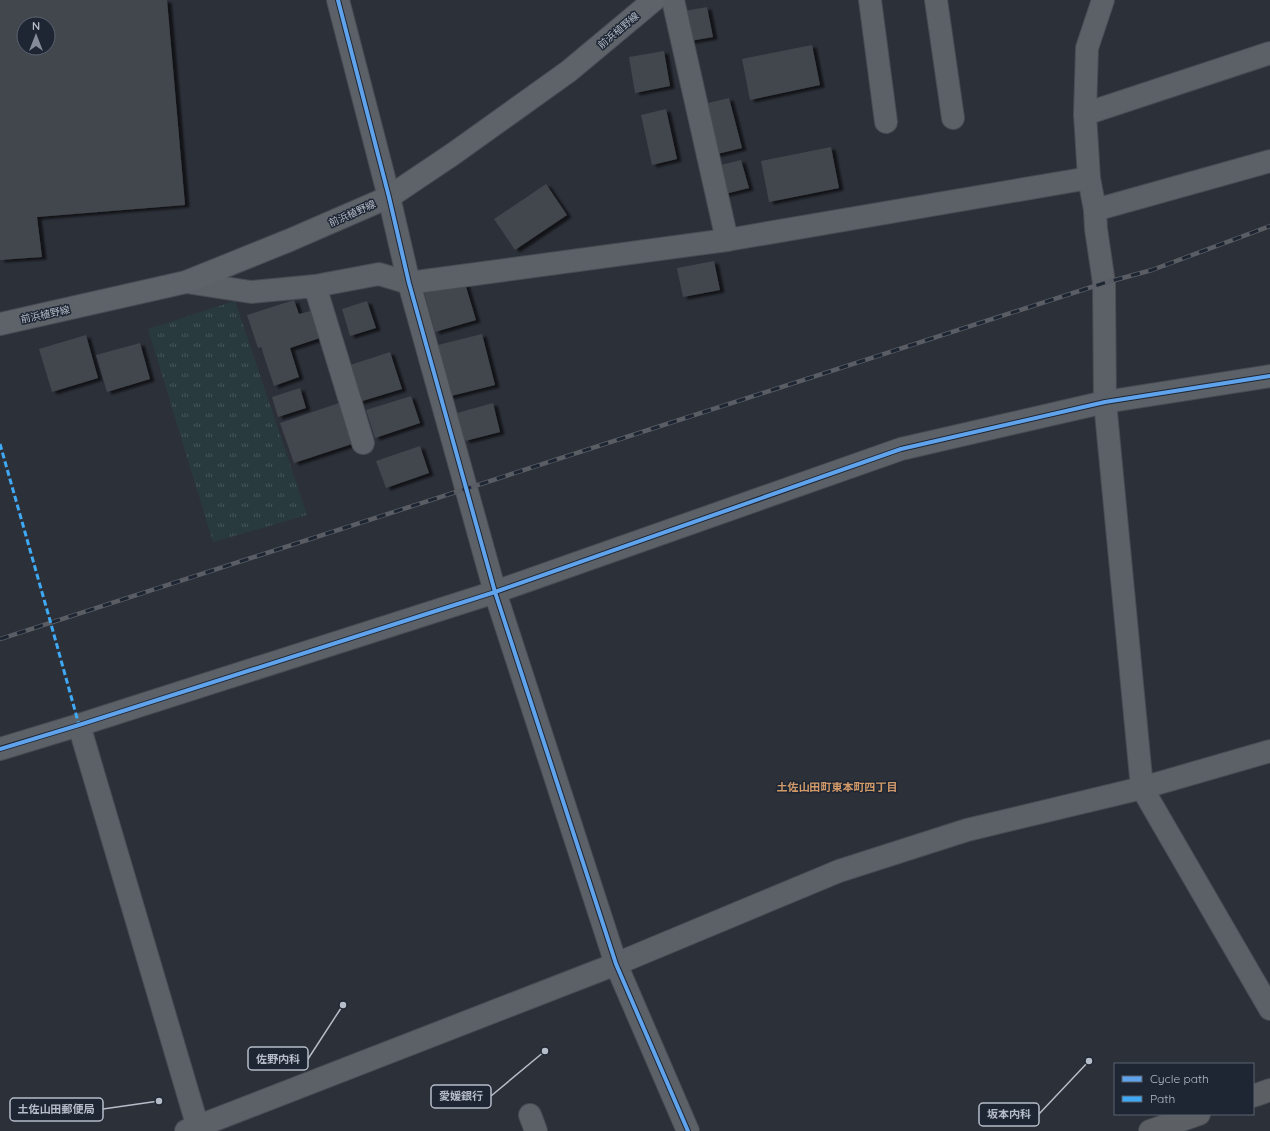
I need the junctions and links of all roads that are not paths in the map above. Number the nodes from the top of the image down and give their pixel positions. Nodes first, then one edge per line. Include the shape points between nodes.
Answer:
1 (338, 0) edge
2 (654, 0) edge
3 (673, 0) edge
4 (870, 0) edge
5 (936, 0) edge
6 (1103, 0) edge
7 (1270, 53) edge
8 (1085, 114) junction
9 (953, 118) dead end
10 (886, 122) dead end
11 (1270, 161) edge
12 (1089, 178) junction
13 (389, 197) junction
14 (1095, 210) junction
15 (727, 240) junction
16 (186, 282) junction
17 (409, 283) junction
18 (315, 286) junction
19 (0, 324) edge
20 (1270, 376) edge
21 (1105, 402) junction
22 (363, 443) dead end
23 (495, 592) junction
24 (79, 725) junction
25 (0, 749) edge
26 (1270, 751) edge
27 (1142, 788) junction
28 (616, 964) junction
29 (1270, 1009) edge
30 (1270, 1090) edge
31 (1254, 1096) edge
32 (1197, 1115) edge
33 (194, 1130) edge
34 (688, 1131) edge
35 (1150, 1131) edge

1 - 13 street
2 - 13 main road, 前浜植野線 via 569,70
3 - 15 street
4 - 10 street
5 - 9 street
6 - 8 street via 1087,48
7 - 8 street
8 - 12 street
11 - 14 street
12 - 14 street
12 - 15 street
13 - 16 main road, 前浜植野線
13 - 17 street
14 - 21 street via 1104,283
15 - 17 street
16 - 18 street via 251,292
16 - 19 main road, 前浜植野線
17 - 18 street via 379,274
17 - 23 street
18 - 22 street
20 - 21 street
21 - 23 street via 901,449
21 - 27 street
23 - 24 street
23 - 28 street
24 - 25 street
24 - 33 street
26 - 27 street
27 - 28 street via 967,830 839,871
27 - 29 street
28 - 33 street
28 - 34 street
30 - 31 highway
32 - 35 highway

